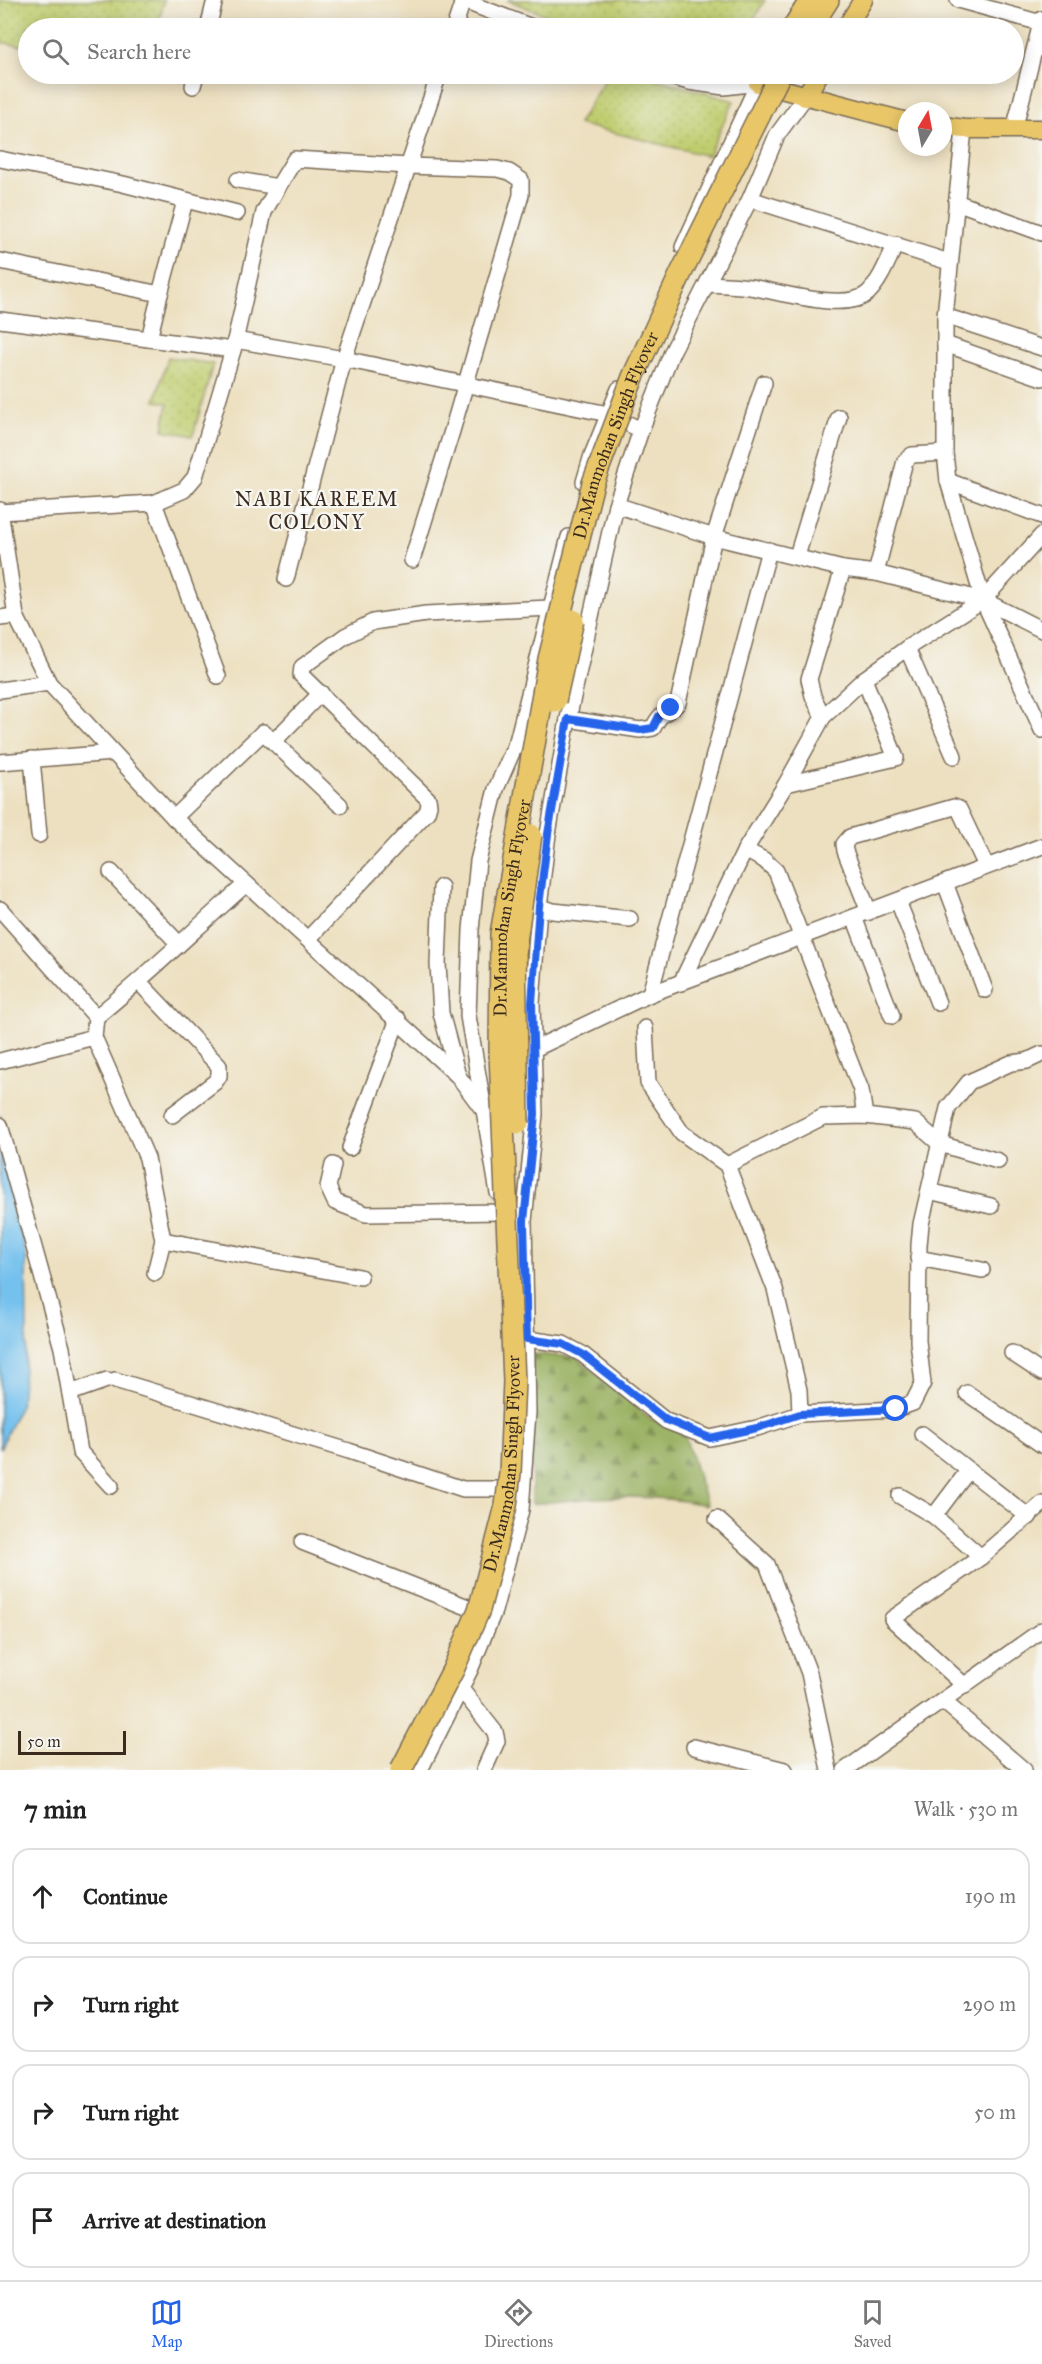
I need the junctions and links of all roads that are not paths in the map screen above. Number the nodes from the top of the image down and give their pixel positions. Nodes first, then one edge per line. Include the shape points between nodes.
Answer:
1 (215, 0) edge
2 (462, 0) edge
3 (809, 0) edge
4 (828, 0) edge
5 (839, 0) edge
6 (863, 0) edge
7 (958, 0) edge
8 (210, 18) edge
9 (457, 18) edge
10 (508, 18) edge
11 (797, 18) edge
12 (816, 18) edge
13 (827, 18) edge
14 (852, 18) edge
15 (1042, 21) edge
16 (436, 84) edge
17 (703, 84) edge
18 (736, 84) edge
19 (758, 84) edge
20 (775, 84) edge
21 (775, 84) edge
22 (787, 84) edge
23 (812, 84) edge
24 (804, 97) junction
25 (898, 120) edge
26 (952, 127) edge
27 (964, 129) junction
28 (1042, 129) edge
29 (1014, 130) junction
30 (0, 159) edge
31 (408, 166) junction
32 (238, 180) dead end
33 (278, 187) junction
34 (750, 199) junction
35 (185, 201) junction
36 (956, 202) junction
37 (237, 213) dead end
38 (1042, 232) edge
39 (896, 244) junction
40 (0, 261) edge
41 (949, 262) junction
42 (708, 284) junction
43 (160, 294) junction
44 (945, 316) junction
45 (0, 320) edge
46 (149, 339) junction
47 (945, 344) junction
48 (234, 345) junction
49 (1042, 348) edge
50 (344, 359) junction
51 (1042, 378) edge
52 (764, 383) dead end
53 (464, 384) junction
54 (608, 414) junction
55 (839, 417) dead end
56 (641, 430) junction
57 (945, 453) junction
58 (948, 481) junction
59 (154, 503) junction
60 (616, 505) junction
61 (0, 511) edge
62 (1042, 516) edge
63 (1042, 536) edge
64 (714, 537) junction
65 (769, 550) junction
66 (797, 556) junction
67 (412, 560) dead end
68 (843, 569) junction
69 (5, 573) edge
70 (876, 573) junction
71 (286, 579) dead end
72 (983, 600) junction
73 (550, 608) junction
74 (16, 616) junction
75 (0, 618) edge
76 (1042, 630) edge
77 (907, 648) junction
78 (218, 676) dead end
79 (864, 679) junction
80 (49, 683) junction
81 (0, 690) edge
82 (321, 693) junction
83 (823, 717) junction
84 (568, 719) junction
85 (1042, 728) edge
86 (274, 741) junction
87 (113, 753) junction
88 (954, 756) dead end
89 (32, 759) junction
90 (0, 762) edge
91 (786, 784) junction
92 (340, 805) dead end
93 (174, 818) junction
94 (39, 835) dead end
95 (1042, 846) edge
96 (745, 850) junction
97 (986, 866) junction
98 (111, 872) dead end
99 (945, 883) junction
100 (246, 884) junction
101 (441, 887) dead end
102 (898, 901) junction
103 (539, 906) junction
104 (0, 909) edge
105 (870, 912) junction
106 (854, 917) junction
107 (630, 919) dead end
108 (802, 938) junction
109 (308, 939) junction
110 (178, 944) junction
111 (139, 982) junction
112 (681, 983) junction
113 (985, 990) dead end
114 (650, 994) junction
115 (938, 1002) dead end
116 (892, 1016) dead end
117 (96, 1017) junction
118 (398, 1019) junction
119 (645, 1028) dead end
120 (94, 1037) junction
121 (534, 1049) junction
122 (1042, 1054) edge
123 (0, 1061) edge
124 (458, 1076) junction
125 (483, 1109) junction
126 (535, 1114) junction
127 (172, 1115) dead end
128 (864, 1116) junction
129 (0, 1125) edge
130 (940, 1144) junction
131 (350, 1148) dead end
132 (998, 1161) dead end
133 (333, 1165) dead end
134 (727, 1165) junction
135 (929, 1191) junction
136 (991, 1206) dead end
137 (502, 1212) junction
138 (163, 1240) junction
139 (918, 1258) junction
140 (982, 1270) dead end
141 (155, 1274) dead end
142 (360, 1277) dead end
143 (527, 1339) junction
144 (1012, 1353) dead end
145 (1042, 1373) edge
146 (70, 1393) junction
147 (967, 1393) dead end
148 (800, 1414) junction
149 (922, 1434) dead end
150 (1042, 1444) edge
151 (968, 1471) junction
152 (111, 1486) dead end
153 (502, 1489) junction
154 (900, 1496) dead end
155 (1038, 1511) edge
156 (934, 1516) junction
157 (717, 1519) dead end
158 (302, 1542) dead end
159 (981, 1557) junction
160 (470, 1608) junction
161 (1042, 1630) edge
162 (964, 1686) junction
163 (461, 1689) junction
164 (943, 1701) junction
165 (694, 1747) dead end
166 (855, 1767) edge
167 (392, 1770) edge
168 (401, 1770) edge
169 (413, 1770) edge
170 (420, 1770) edge
171 (484, 1770) edge
172 (785, 1770) edge
173 (829, 1770) edge
174 (1024, 1770) edge

1 - 8 street
2 - 9 street
2 - 10 street
3 - 11 main road
4 - 12 highway
5 - 13 highway
6 - 14 main road
7 - 15 street
15 - 29 street
16 - 31 street
17 - 18 street
19 - 54 street
20 - 24 main road
21 - 168 highway, Dr.Manmohan Singh Flyover, bridge via 633,377 593,483 549,659 501,934 500,1054 514,1381 506,1506 479,1610
22 - 169 highway, Dr.Manmohan Singh Flyover, bridge via 645,381 616,452 588,552 555,700 540,769 515,949 521,1434 517,1504 492,1597 458,1683
23 - 24 main road
24 - 25 main road
24 - 34 street via 777,135
26 - 27 main road
27 - 29 main road
27 - 36 street
28 - 29 main road
30 - 35 street
31 - 33 street via 295,159
31 - 50 street
31 - 53 street via 498,169 521,180 521,195
32 - 33 street
33 - 48 street via 264,212
34 - 39 street
34 - 42 street
35 - 37 street
35 - 43 street
36 - 38 street
36 - 41 street
39 - 41 street
39 - 42 street via 868,292 848,301
40 - 43 street
41 - 44 street
42 - 56 street via 672,352
43 - 46 street
44 - 47 street
44 - 49 street
45 - 46 street
46 - 48 street
47 - 51 street
47 - 57 street
48 - 50 street
48 - 59 street via 195,477 184,489
50 - 53 street
50 - 71 street
52 - 64 street
53 - 54 street
53 - 67 street
54 - 56 street
54 - 73 street via 592,455
55 - 66 street
56 - 60 street
57 - 58 street
57 - 70 street via 912,455 905,461
58 - 62 street
58 - 72 street
59 - 61 street
59 - 78 street
60 - 64 street
60 - 84 street
61 - 69 street
63 - 72 street
64 - 65 street
64 - 84 street via 678,703 664,711 653,728 640,730
65 - 66 street
65 - 114 street
66 - 68 street
68 - 70 street
68 - 83 street via 809,679
69 - 74 street
70 - 72 street
72 - 76 street
72 - 77 street
72 - 85 street
73 - 82 street via 426,614 373,622 345,636 302,668 301,675
73 - 125 street via 517,741 496,789 478,861 468,1016
74 - 75 street
74 - 80 street
77 - 79 street
77 - 88 street
79 - 83 street
79 - 91 street via 896,758
80 - 81 street
80 - 87 street
82 - 86 street
82 - 109 street via 428,799 429,806
83 - 91 street
84 - 103 street
86 - 92 street
86 - 93 street via 267,733 259,733
87 - 89 street
87 - 93 street
89 - 90 street
89 - 94 street
91 - 96 street
93 - 100 street
95 - 97 street
96 - 108 street via 776,871
96 - 112 street
97 - 99 street
97 - 105 street via 959,809 954,807 850,837 844,844 845,851
98 - 110 street
99 - 102 street
99 - 113 street
100 - 109 street
100 - 110 street
101 - 124 street via 441,1013
102 - 105 street
102 - 115 street
103 - 107 street
103 - 121 street via 532,1003
104 - 117 street
105 - 106 street
106 - 108 street
106 - 116 street
108 - 112 street
108 - 128 street via 861,1090
109 - 118 street
110 - 111 street
111 - 117 street
111 - 127 street via 219,1066 215,1082
112 - 114 street
114 - 121 street
117 - 120 street
118 - 124 street
118 - 131 street
119 - 134 street via 648,1083 682,1133
120 - 123 street
120 - 138 street via 147,1158
121 - 126 street
122 - 130 street via 969,1082 948,1108
124 - 125 street
125 - 126 street
125 - 137 street
126 - 143 street via 524,1221
128 - 130 street via 915,1122
128 - 134 street via 823,1117
129 - 146 street via 62,1348
130 - 132 street
130 - 135 street
133 - 137 street via 328,1187 334,1202 366,1214
134 - 148 street via 775,1289 799,1390
135 - 136 street
135 - 139 street
137 - 153 street via 508,1383
138 - 141 street
138 - 142 street
139 - 140 street
139 - 148 street via 918,1341 923,1383 913,1403 896,1409
143 - 148 street via 563,1344 582,1354 666,1420 710,1438
143 - 163 street via 528,1412 521,1510 494,1611
144 - 145 street
146 - 152 street via 80,1452
146 - 153 street via 111,1380 463,1489
147 - 150 street
149 - 151 street
151 - 155 street
151 - 156 street
153 - 160 street
154 - 156 street
155 - 159 street
156 - 159 street
157 - 173 street via 766,1564 809,1674
158 - 160 street
159 - 162 street via 892,1619
160 - 167 street via 450,1660
161 - 162 street
162 - 164 street
163 - 170 street
163 - 171 street via 495,1732 497,1741
164 - 166 street
164 - 174 street
165 - 172 street

